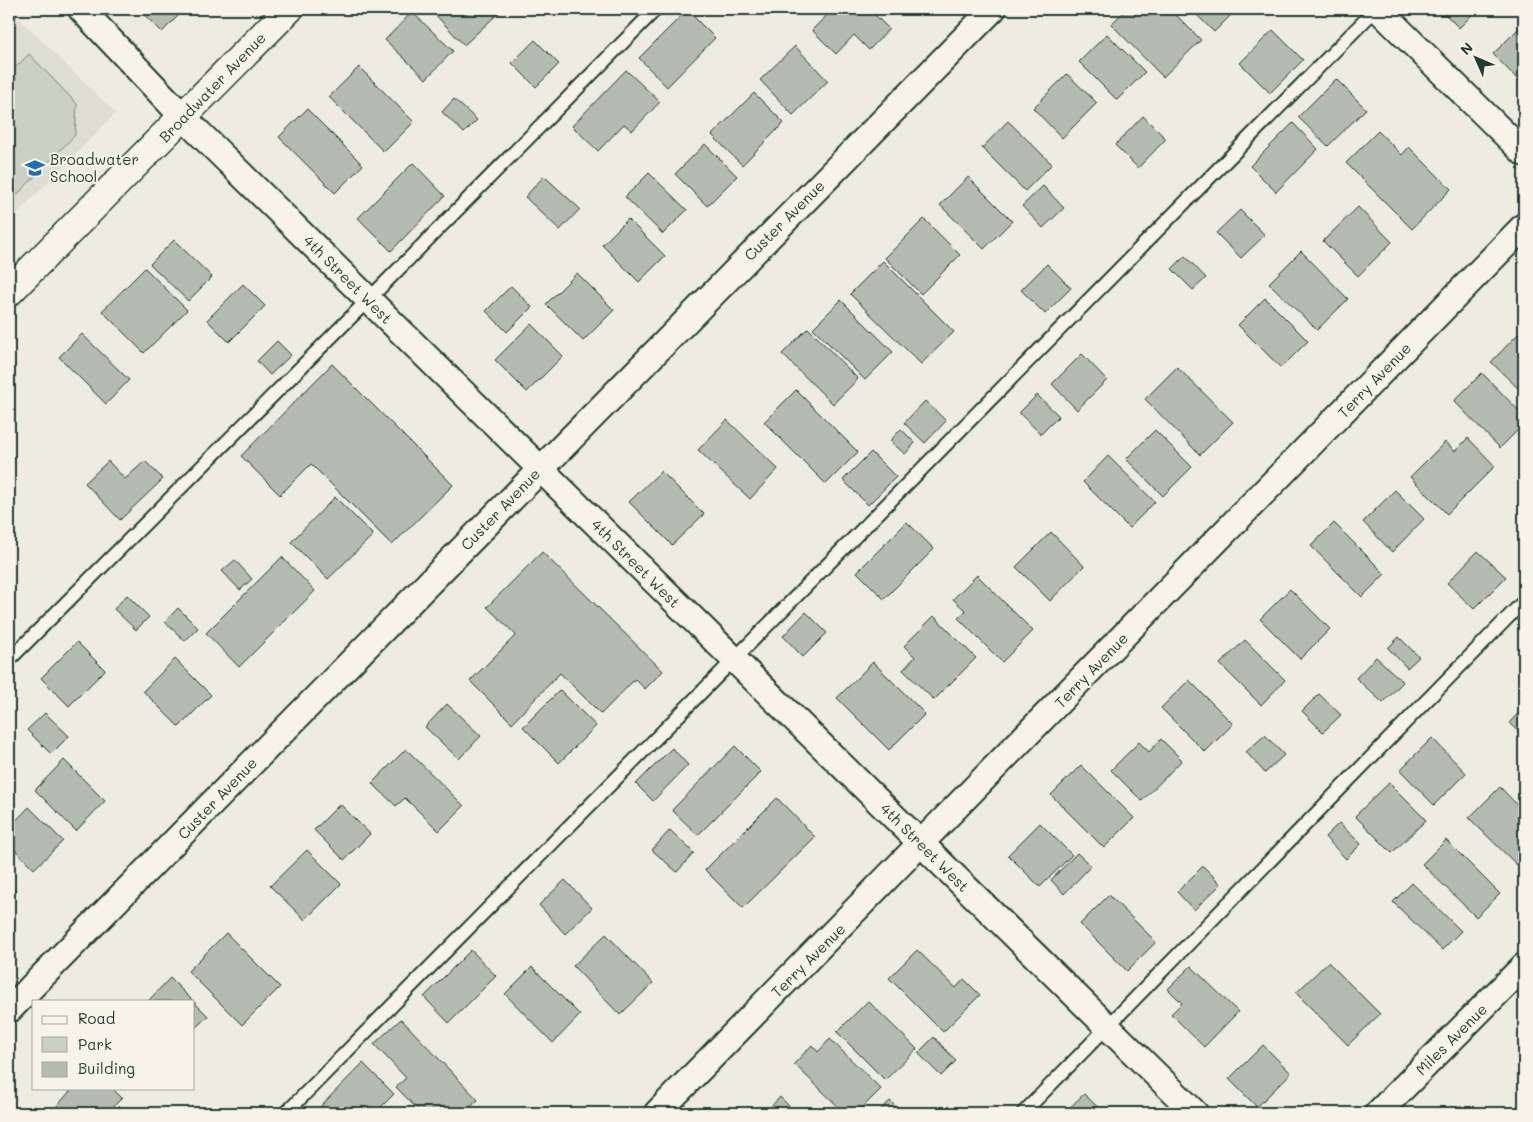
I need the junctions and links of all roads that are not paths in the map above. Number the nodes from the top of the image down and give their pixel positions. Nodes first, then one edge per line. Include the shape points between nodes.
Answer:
1 (81, 9) edge
2 (288, 9) edge
3 (656, 9) edge
4 (993, 9) edge
5 (1377, 9) edge
6 (183, 117) junction
7 (1524, 153) edge
8 (1524, 226) edge
9 (9, 292) edge
10 (369, 300) junction
11 (540, 468) junction
12 (1524, 601) edge
13 (734, 659) junction
14 (9, 660) edge
15 (922, 844) junction
16 (1524, 966) edge
17 (9, 1010) edge
18 (1108, 1028) junction
19 (286, 1113) edge
20 (657, 1113) edge
21 (1023, 1113) edge
22 (1195, 1113) edge
23 (1378, 1113) edge

1 - 6 street, 4th Street West
2 - 6 main road, Broadwater Avenue
3 - 10 lane
4 - 11 street, Custer Avenue
5 - 7 street
5 - 13 lane
6 - 9 main road, Broadwater Avenue
6 - 10 street, 4th Street West
8 - 15 street, Terry Avenue
10 - 11 street, 4th Street West
10 - 14 lane
11 - 13 street, 4th Street West
11 - 17 street, Custer Avenue
12 - 18 lane
13 - 15 street, 4th Street West
13 - 19 lane
15 - 18 street, 4th Street West
15 - 20 street, Terry Avenue
16 - 23 street, Miles Avenue
18 - 21 lane
18 - 22 street, 4th Street West

